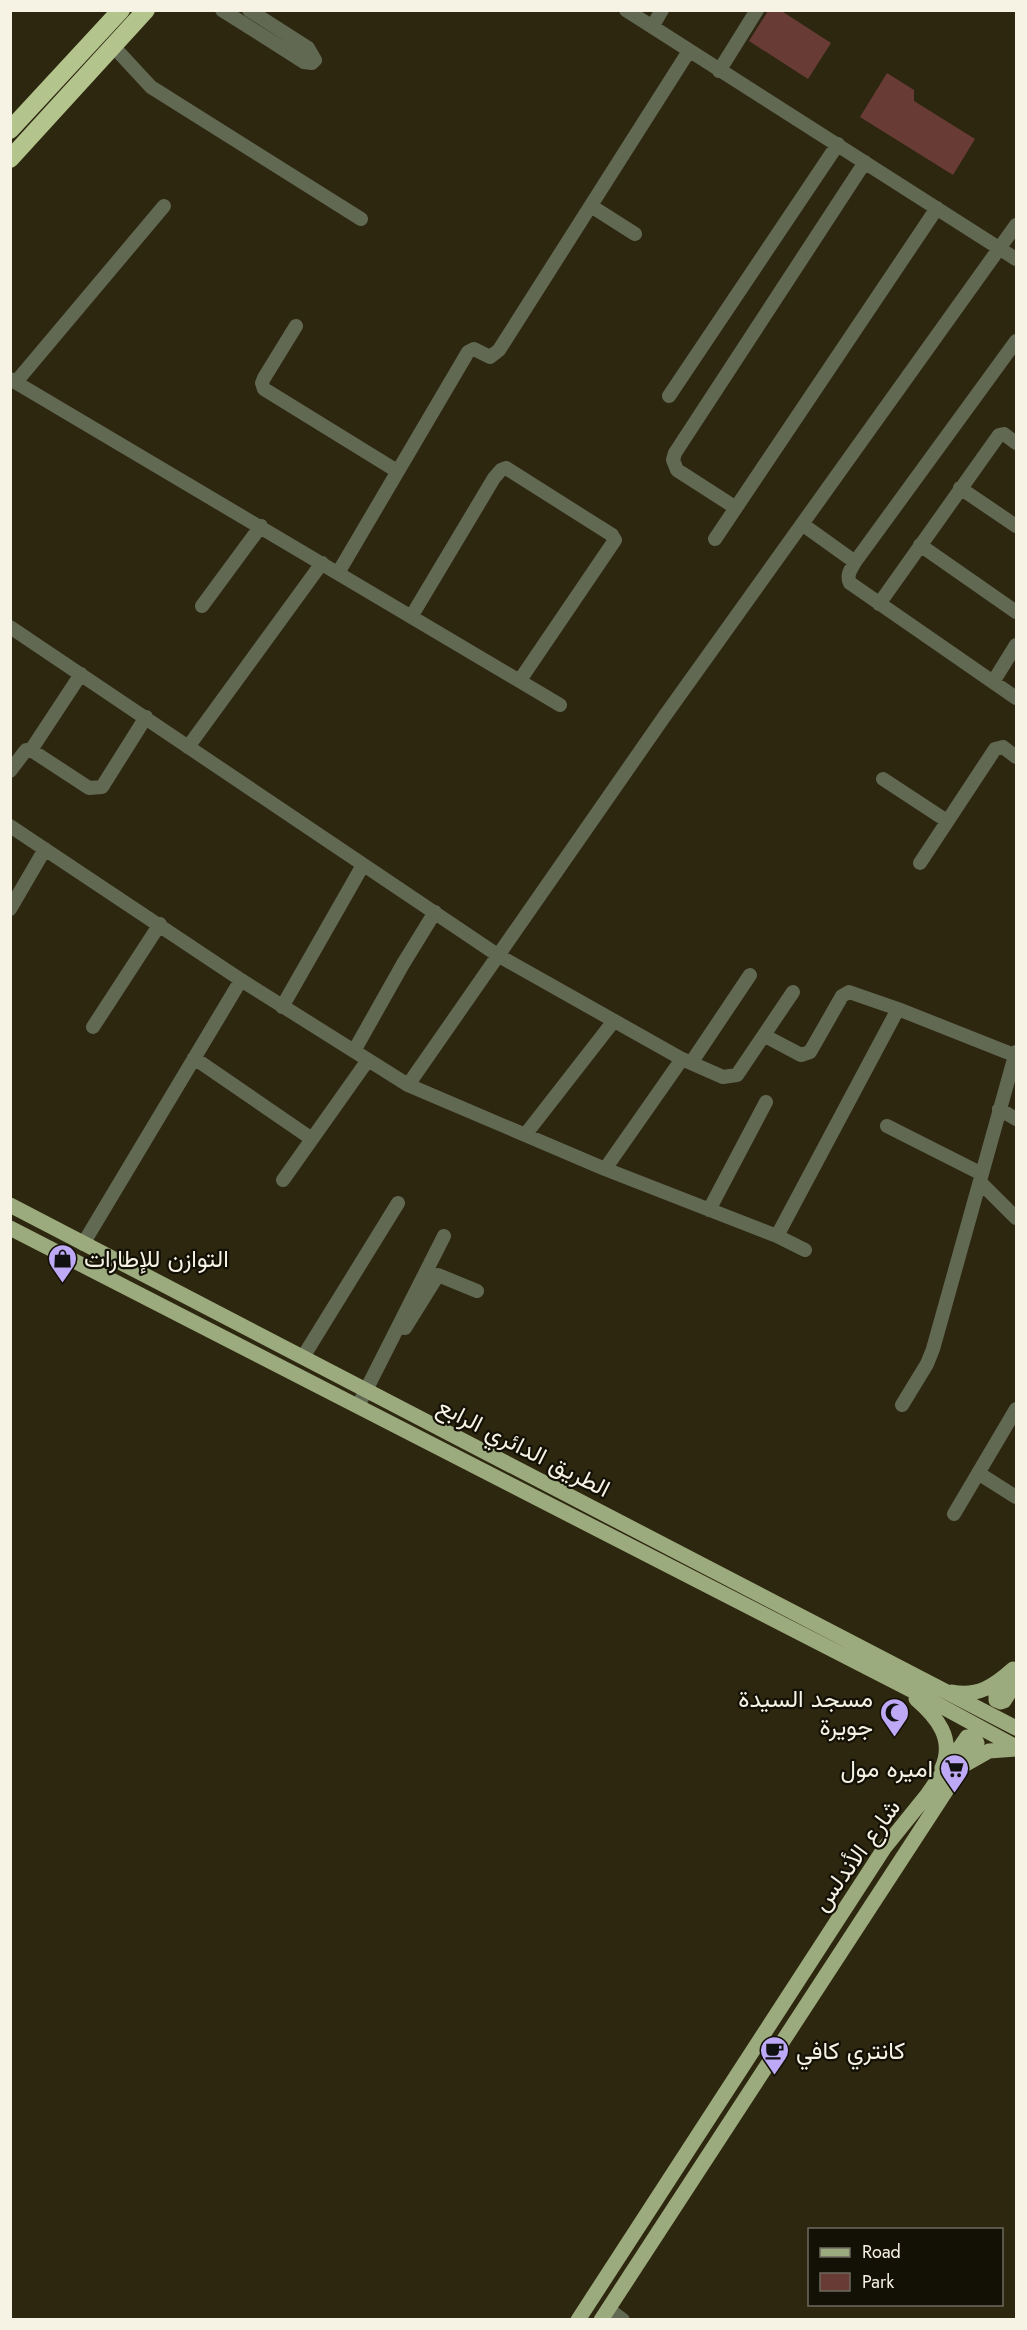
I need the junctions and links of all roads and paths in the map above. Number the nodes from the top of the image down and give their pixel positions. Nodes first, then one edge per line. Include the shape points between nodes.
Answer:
1 (121, 10) edge
2 (146, 10) edge
3 (222, 10) edge
4 (626, 10) edge
5 (662, 10) edge
6 (757, 10) edge
7 (263, 20) edge
8 (652, 27) junction
9 (113, 46) junction
10 (689, 51) junction
11 (719, 71) junction
12 (14, 125) edge
13 (838, 144) junction
14 (10, 159) edge
15 (865, 162) junction
16 (165, 206) dead end
17 (591, 206) junction
18 (937, 208) junction
19 (361, 219) dead end
20 (1017, 225) edge
21 (635, 234) dead end
22 (1000, 248) junction
23 (1017, 259) edge
24 (296, 326) dead end
25 (1017, 341) edge
26 (13, 381) edge
27 (669, 396) dead end
28 (1017, 443) edge
29 (398, 471) junction
30 (960, 488) junction
31 (736, 508) junction
32 (802, 524) junction
33 (261, 526) junction
34 (1017, 526) edge
35 (715, 539) dead end
36 (920, 545) junction
37 (855, 562) junction
38 (322, 563) junction
39 (338, 573) junction
40 (879, 604) junction
41 (202, 606) dead end
42 (1017, 612) edge
43 (411, 617) junction
44 (10, 627) edge
45 (1017, 645) edge
46 (81, 674) junction
47 (520, 680) junction
48 (993, 682) junction
49 (1017, 698) edge
50 (560, 705) dead end
51 (146, 717) junction
52 (188, 747) junction
53 (31, 750) junction
54 (1017, 757) edge
55 (10, 771) edge
56 (883, 779) dead end
57 (947, 821) junction
58 (10, 826) edge
59 (45, 849) junction
60 (920, 863) dead end
61 (363, 865) junction
62 (10, 909) edge
63 (435, 912) junction
64 (160, 924) junction
65 (499, 956) junction
66 (750, 975) dead end
67 (241, 980) junction
68 (793, 992) dead end
69 (282, 1007) junction
70 (898, 1009) junction
71 (613, 1022) junction
72 (93, 1028) dead end
73 (765, 1036) junction
74 (354, 1051) junction
75 (1015, 1053) edge
76 (194, 1058) junction
77 (368, 1060) junction
78 (686, 1061) junction
79 (408, 1085) junction
80 (766, 1102) dead end
81 (999, 1109) junction
82 (1017, 1119) edge
83 (887, 1126) dead end
84 (525, 1135) junction
85 (312, 1139) junction
86 (605, 1169) junction
87 (981, 1178) junction
88 (283, 1179) dead end
89 (398, 1203) dead end
90 (10, 1205) edge
91 (710, 1210) junction
92 (1017, 1218) edge
93 (10, 1228) edge
94 (444, 1236) dead end
95 (777, 1236) junction
96 (83, 1244) junction
97 (805, 1250) dead end
98 (135, 1271) junction
99 (124, 1286) junction
100 (477, 1291) dead end
101 (303, 1357) junction
102 (370, 1393) junction
103 (903, 1405) dead end
104 (358, 1406) junction
105 (1017, 1409) edge
106 (978, 1473) junction
107 (1017, 1497) edge
108 (954, 1515) dead end
109 (1015, 1671) edge
110 (895, 1681) junction
111 (942, 1690) junction
112 (1017, 1728) edge
113 (1017, 1748) edge
114 (961, 1768) junction
115 (936, 1783) junction
116 (841, 1914) junction
117 (858, 1926) junction
118 (604, 2314) edge
119 (578, 2319) edge
120 (623, 2319) edge

1 - 12 highway
2 - 9 highway
3 - 7 street
4 - 8 street
5 - 8 street
6 - 11 street
8 - 10 street
9 - 14 highway
9 - 19 street via 151,87
10 - 11 street
10 - 17 street
11 - 13 street
13 - 15 street
13 - 27 street
15 - 18 street
15 - 31 street via 675,453 677,470
16 - 26 street
17 - 21 street
17 - 29 street via 495,354 490,357 473,348 468,352
18 - 22 street
18 - 31 street
20 - 22 street
22 - 23 street
22 - 32 street
24 - 29 street via 264,378 264,389
25 - 37 street
26 - 33 street
28 - 30 street via 999,435
29 - 39 street
30 - 34 street
30 - 36 street
31 - 35 street
32 - 37 street
32 - 65 street
33 - 38 street
33 - 41 street
36 - 40 street
36 - 42 street
37 - 40 street via 848,575 850,583
38 - 39 street
38 - 52 street
39 - 43 street
40 - 48 street
43 - 47 street
43 - 47 street via 494,478 506,468 615,540
44 - 46 street
45 - 48 street
46 - 51 street
46 - 53 street
47 - 50 street
48 - 49 street
51 - 52 street
51 - 53 street via 102,788 89,788
52 - 61 street
53 - 55 street via 22,753
54 - 57 street via 1003,747 996,749
56 - 57 street
57 - 60 street
58 - 59 street
59 - 62 street
59 - 64 street
61 - 63 street
61 - 69 street
63 - 65 street
63 - 74 street
64 - 67 street
64 - 72 street
65 - 71 street
65 - 79 street
66 - 78 street
67 - 69 street
67 - 76 street
68 - 73 street
69 - 74 street
70 - 73 street via 849,992 842,996 806,1055
70 - 75 street
70 - 95 street
71 - 78 street
71 - 84 street
73 - 78 street via 738,1075 723,1077
74 - 77 street
75 - 81 street
76 - 85 street
76 - 96 street
77 - 79 street
77 - 85 street
78 - 86 street
79 - 84 street
80 - 91 street
81 - 82 street
81 - 87 street
83 - 87 street
84 - 86 street
85 - 88 street
86 - 91 street
87 - 92 street
87 - 103 street via 933,1349
89 - 101 street
90 - 96 main road, الطريق الدائري الرابع
91 - 95 street
93 - 99 main road, الطريق الدائري الرابع
94 - 102 street
95 - 97 street
96 - 98 main road, الطريق الدائري الرابع
98 - 99 main road via 134,1281
98 - 101 main road, الطريق الدائري الرابع
99 - 104 main road, الطريق الدائري الرابع
100 - 102 street via 436,1276
101 - 102 main road, الطريق الدائري الرابع
102 - 104 street
102 - 111 main road, الطريق الدائري الرابع
104 - 110 main road, الطريق الدائري الرابع
105 - 106 street
106 - 107 street
106 - 108 street
109 - 111 main road via 978,1692
110 - 113 main road, الطريق الدائري الرابع
110 - 115 main road via 933,1714 944,1732 947,1753
111 - 112 main road, الطريق الدائري الرابع
113 - 114 main road via 988,1751
114 - 115 main road, شارع الأندلس via 977,1743 974,1737 967,1737
114 - 117 main road, شارع الأندلس
115 - 116 main road, شارع الأندلس via 893,1836
116 - 117 main road
116 - 119 main road, شارع الأندلس
117 - 118 main road, شارع الأندلس
118 - 120 street

